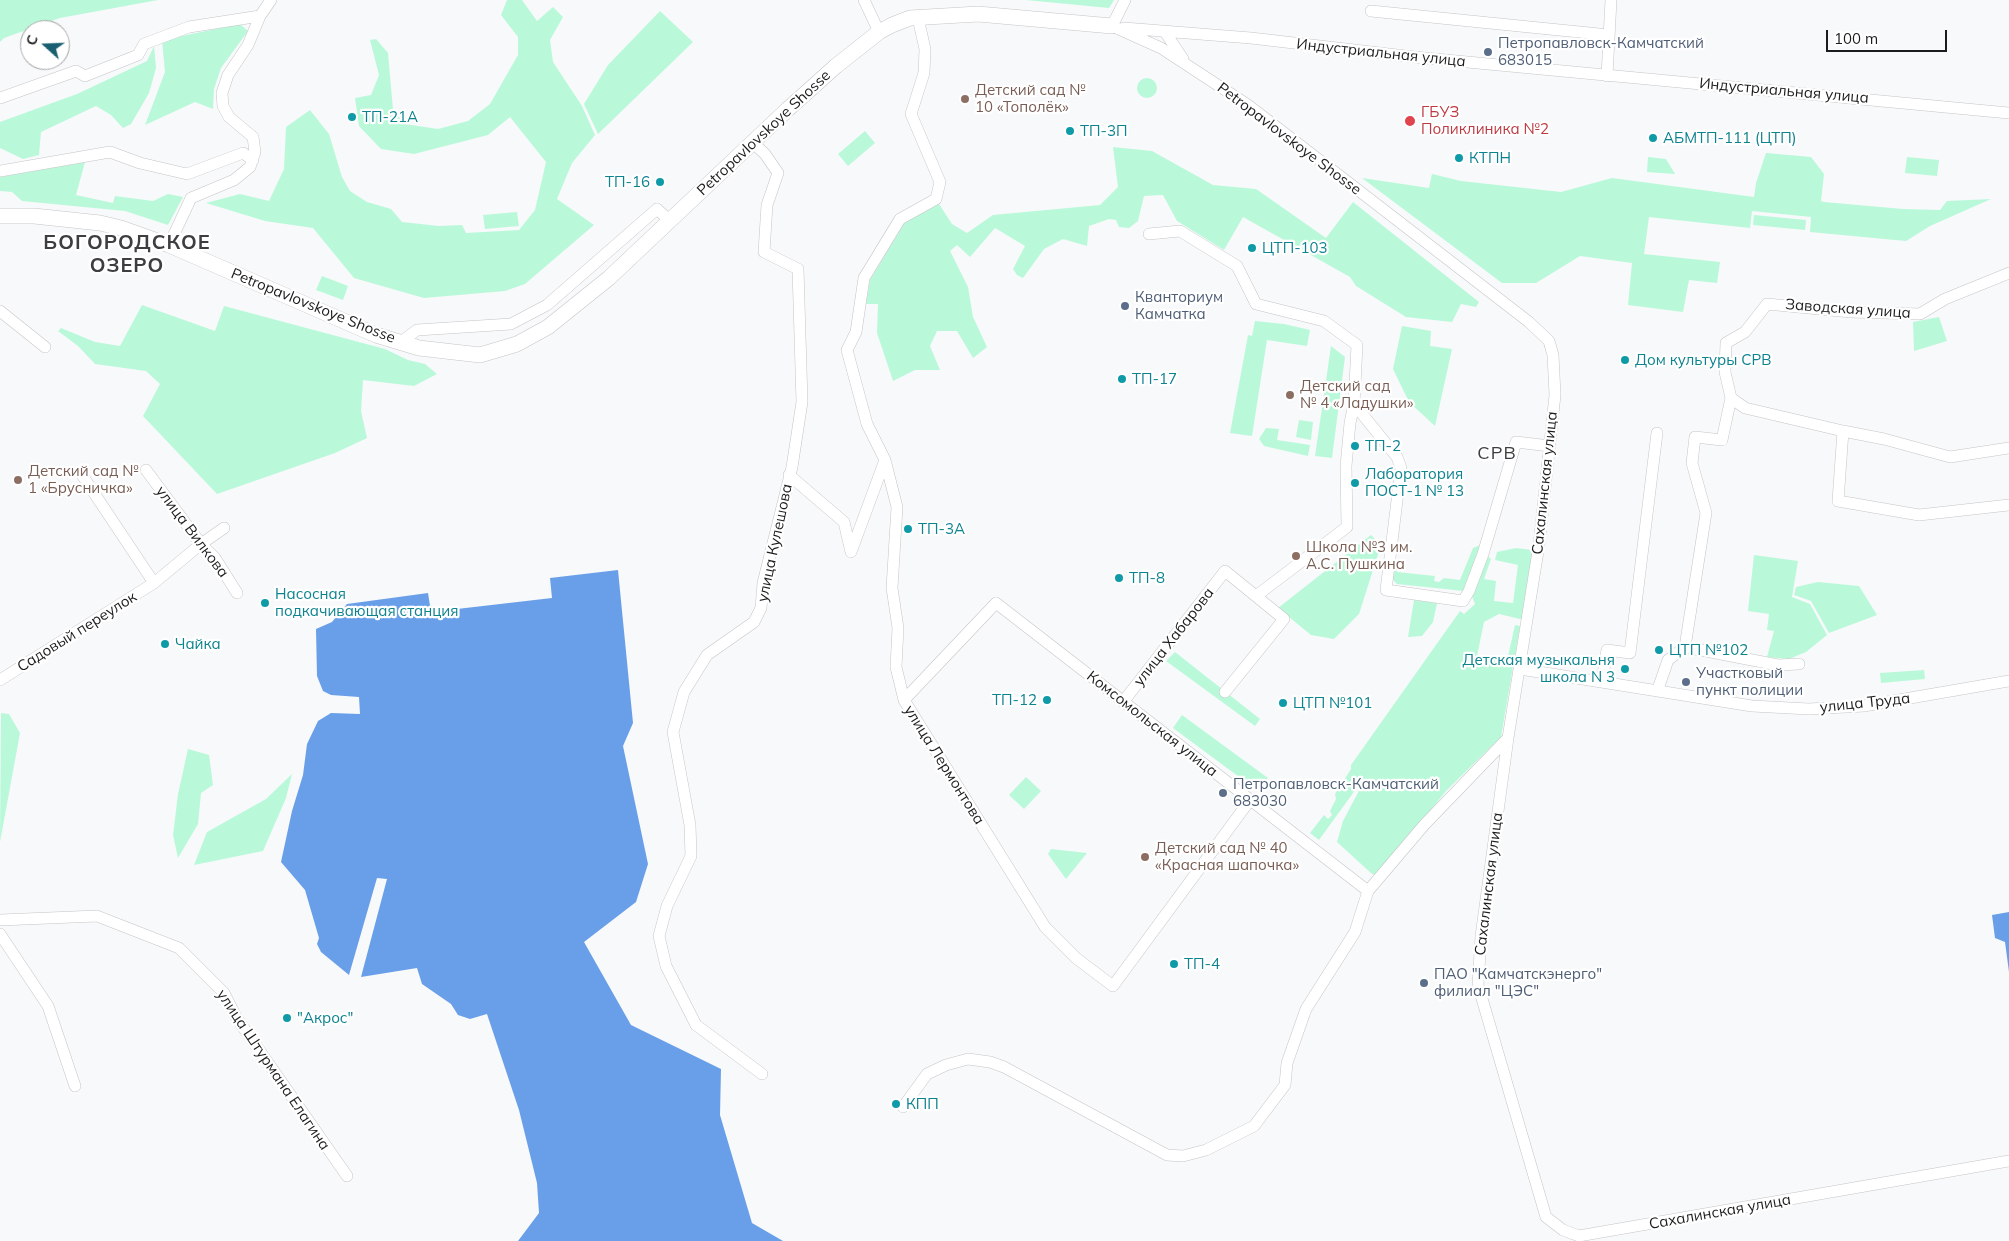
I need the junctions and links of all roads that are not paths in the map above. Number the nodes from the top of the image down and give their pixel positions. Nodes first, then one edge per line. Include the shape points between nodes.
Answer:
1 (271, 0) edge
2 (864, 0) edge
3 (1125, 0) edge
4 (1611, 0) edge
5 (1371, 11) dead end
6 (260, 16) junction
7 (918, 18) junction
8 (1112, 26) junction
9 (1160, 31) junction
10 (879, 32) junction
11 (1189, 33) junction
12 (1609, 35) junction
13 (1161, 48) junction
14 (1182, 57) junction
15 (1190, 68) junction
16 (1607, 76) junction
17 (0, 98) edge
18 (2009, 113) edge
19 (752, 142) junction
20 (253, 160) junction
21 (0, 171) edge
22 (0, 216) edge
23 (670, 221) junction
24 (1149, 234) dead end
25 (169, 246) junction
26 (2009, 273) edge
27 (1503, 302) joint
28 (0, 311) edge
29 (401, 342) junction
30 (45, 347) dead end
31 (1731, 398) junction
32 (1354, 404) junction
33 (1843, 431) junction
34 (1657, 433) dead end
35 (1550, 446) junction
36 (2009, 448) edge
37 (886, 460) junction
38 (146, 470) dead end
39 (789, 474) junction
40 (82, 475) dead end
41 (2009, 505) edge
42 (224, 528) dead end
43 (201, 544) junction
44 (154, 583) junction
45 (236, 593) dead end
46 (1256, 596) junction
47 (1685, 647) junction
48 (1799, 664) dead end
49 (1520, 669) junction
50 (0, 680) edge
51 (1602, 681) junction
52 (2009, 681) edge
53 (1658, 690) junction
54 (1225, 692) dead end
55 (904, 700) junction
56 (1124, 702) junction
57 (1508, 738) junction
58 (1250, 800) junction
59 (1368, 891) junction
60 (0, 920) edge
61 (0, 934) edge
62 (762, 1074) dead end
63 (75, 1086) dead end
64 (903, 1107) dead end
65 (2009, 1162) edge
66 (347, 1176) dead end

1 - 6 street
2 - 10 street
3 - 8 street
4 - 12 street
5 - 12 street
6 - 17 street via 189,27 144,44 138,55 85,76 76,71
6 - 20 street via 248,44 228,75 222,93 228,117 253,137
7 - 8 main road, Petropavlovskoye Shosse via 978,14
7 - 10 main road, Petropavlovskoye Shosse via 910,18
7 - 37 street, улица Лермонтова via 924,49 924,72 911,114 940,182 936,199 900,219 864,278 856,332 846,350 867,424
8 - 9 street, Индустриальная улица
8 - 13 street, Petropavlovskoye Shosse
9 - 11 street, Индустриальная улица
9 - 13 street via 1155,38
9 - 14 street
10 - 19 main road, Petropavlovskoye Shosse
11 - 14 street via 1182,44
11 - 16 street, Индустриальная улица
12 - 16 street
13 - 15 street, Petropavlovskoye Shosse
14 - 15 street
15 - 27 street, Petropavlovskoye Shosse via 1248,105
16 - 18 street, Индустриальная улица
19 - 23 main road, Petropavlovskoye Shosse
19 - 39 street, улица Кулешова via 778,173 768,205 764,252 798,269 802,402
20 - 21 street via 243,153 188,174 110,152
20 - 25 street via 244,174 191,198
22 - 25 main road, Petropavlovskoye Shosse via 100,223
23 - 29 main road, Petropavlovskoye Shosse via 609,278 548,327 517,344 480,355 419,348
23 - 29 street via 657,209 548,305 511,324 417,330
24 - 32 street via 1180,231 1237,266 1256,304 1324,322 1357,345
25 - 29 main road, Petropavlovskoye Shosse via 376,335
26 - 31 street, Заводская улица via 1945,299 1920,314 1851,312 1767,304 1746,332 1726,343 1725,372
27 - 35 street, Сахалинская улица via 1549,341 1555,395
28 - 30 street
31 - 33 street via 1745,408
31 - 47 street via 1722,440 1695,437 1692,463 1706,513
32 - 35 street via 1397,457 1401,468 1386,590 1463,600 1483,554 1516,442
32 - 46 street via 1346,466 1346,527
33 - 36 street via 1884,438 1950,457
33 - 41 street via 1838,501 1919,515
34 - 51 street via 1630,653 1607,650
35 - 49 street, Сахалинская улица
37 - 39 street via 851,552 844,522
37 - 55 street, улица Лермонтова via 897,507 892,588 898,628 896,668
38 - 43 street, улица Вилкова
39 - 62 street, улица Кулешова via 763,583 761,608 754,622 707,656 684,692 673,732 690,825 691,856 668,906 659,936 666,966 696,1025
40 - 44 street
42 - 43 street, Садовый переулок
43 - 44 street, Садовый переулок
43 - 45 street, улица Вилкова via 215,558
44 - 50 street, Садовый переулок
46 - 54 street via 1284,619
46 - 56 street, улица Хабарова via 1225,571
47 - 48 street via 1778,665
47 - 53 street via 1668,660
49 - 51 street, улица Труда
49 - 57 street, Сахалинская улица
51 - 53 street, улица Труда
52 - 53 street, улица Труда via 1864,706 1809,709 1752,706
55 - 56 street, Комсомольская улица via 996,603
55 - 58 street, улица Лермонтова via 1045,927 1076,958 1113,986
56 - 58 street, Комсомольская улица
57 - 59 street via 1425,824
57 - 65 street, Сахалинская улица via 1481,936 1478,986 1546,1217 1563,1230 1579,1236
58 - 59 street, Комсомольская улица
59 - 64 street via 1355,932 1306,1009 1287,1063 1285,1085 1254,1126 1234,1138 1206,1150 1167,1156 1004,1067 968,1059 927,1074
60 - 66 street, улица Штурмана Елагина via 97,916 179,948 224,993 236,1017
61 - 63 street via 48,1006

